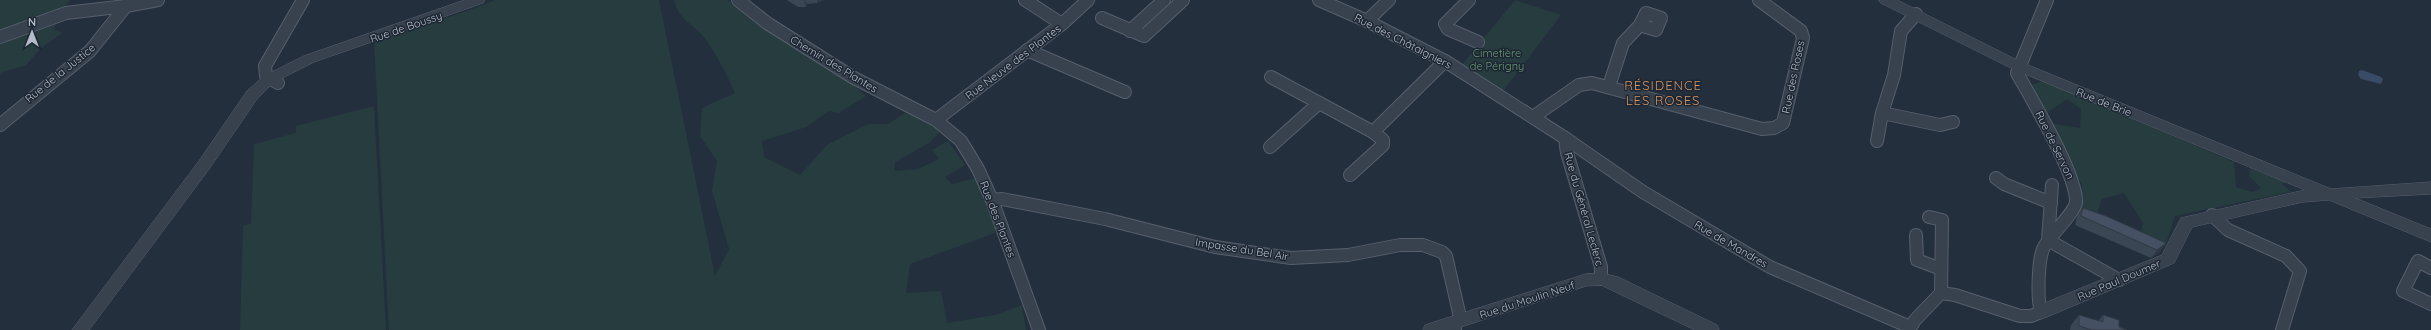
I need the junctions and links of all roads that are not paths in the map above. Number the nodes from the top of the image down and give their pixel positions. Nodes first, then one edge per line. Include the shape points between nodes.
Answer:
1 (158, 0) edge
2 (303, 0) edge
3 (478, 0) edge
4 (738, 0) edge
5 (1025, 0) edge
6 (1088, 0) edge
7 (1164, 0) edge
8 (1183, 0) edge
9 (1319, 0) edge
10 (1389, 0) edge
11 (1469, 0) edge
12 (1759, 0) edge
13 (1886, 0) edge
14 (2047, 0) edge
15 (126, 6) junction
16 (1916, 14) junction
17 (1102, 18) dead end
18 (1367, 21) junction
19 (1062, 24) junction
20 (1640, 25) dead end
21 (1130, 31) junction
22 (0, 37) edge
23 (1478, 42) dead end
24 (1027, 50) junction
25 (1445, 61) junction
26 (2018, 66) junction
27 (1271, 77) dead end
28 (274, 81) junction
29 (1609, 86) junction
30 (1125, 92) dead end
31 (1319, 103) junction
32 (1882, 112) junction
33 (1533, 117) junction
34 (936, 120) junction
35 (1953, 122) dead end
36 (0, 125) edge
37 (1373, 132) junction
38 (1565, 138) junction
39 (1877, 141) dead end
40 (1270, 147) dead end
41 (1350, 175) dead end
42 (1996, 178) dead end
43 (2052, 186) dead end
44 (2431, 188) edge
45 (2327, 193) junction
46 (992, 200) junction
47 (2051, 203) junction
48 (2212, 215) junction
49 (1930, 217) dead end
50 (1916, 235) dead end
51 (2431, 236) edge
52 (2051, 241) junction
53 (2431, 268) edge
54 (1941, 269) junction
55 (1601, 279) junction
56 (2119, 280) junction
57 (1941, 292) junction
58 (2431, 304) edge
59 (2041, 312) junction
60 (1455, 327) edge
61 (1910, 328) edge
62 (80, 330) edge
63 (1039, 330) edge
64 (1431, 330) edge
65 (1710, 330) edge
66 (2282, 330) edge

1 - 15 street
2 - 28 street via 265,66 265,73
3 - 28 street, Rue de Boussy via 332,52 301,65
4 - 34 street, Chemin des Plantes via 767,23 854,78
5 - 19 street
6 - 19 street, Rue Neuve des Plantes
7 - 21 street
8 - 21 street via 1144,36
9 - 18 street, Rue des Châtaigniers
10 - 18 street
11 - 23 street via 1445,24 1448,29
12 - 29 street, Rue des Roses via 1800,31 1802,38 1783,123 1774,128 1762,129
13 - 16 street, Rue de Brie
14 - 26 street
15 - 22 street via 66,12
15 - 36 street, Rue de la Justice via 90,51
16 - 26 street, Rue de Brie
16 - 32 street via 1900,31 1894,75
17 - 21 street
18 - 25 street, Rue des Châtaigniers
19 - 24 street, Rue Neuve des Plantes
20 - 29 street via 1623,43
24 - 30 street
24 - 34 street, Rue Neuve des Plantes
25 - 33 street, Rue des Châtaigniers
25 - 37 street
26 - 45 street, Rue de Brie
26 - 52 street, Rue de Servon via 2017,73 2076,187 2076,204
27 - 31 street
28 - 62 street, Rue de Boussy via 229,131
29 - 33 street, Rue des Roses via 1592,83 1579,85
31 - 37 street
31 - 40 street
32 - 35 street via 1940,125
32 - 39 street
33 - 38 street, Rue des Châtaigniers
34 - 46 street, Rue des Plantes via 961,141 978,169
37 - 41 street via 1383,140 1383,145
38 - 55 street, Rue du Général Leclerc via 1567,154 1601,267
38 - 61 street, Rue de Mandres via 1643,192 1770,267
42 - 47 street via 2004,184
43 - 47 street
44 - 45 street, Rue Paul Doumer
45 - 48 street, Rue Paul Doumer
45 - 51 street, Rue de Brie
46 - 60 street, Impasse du Bel Air via 1002,199 1105,219 1215,247 1291,258 1348,255 1400,245 1423,245 1446,256 1460,317
46 - 63 street, Rue des Plantes
47 - 52 street via 2048,240
48 - 56 street, Rue Paul Doumer via 2187,222 2168,259
48 - 66 street via 2226,230 2274,251 2297,265 2300,271
49 - 54 street via 1942,220
50 - 54 street via 1917,260
52 - 56 street
52 - 59 street, Rue de Servon via 2043,249 2037,299
53 - 58 street via 2418,261 2403,290
54 - 57 street
55 - 60 street, Rue du Moulin Neuf via 1586,280
55 - 65 street
56 - 59 street, Rue Paul Doumer
57 - 59 street, Rue Paul Doumer via 1955,294 2020,316 2032,316
57 - 61 street
60 - 64 street, Rue du Moulin Neuf

